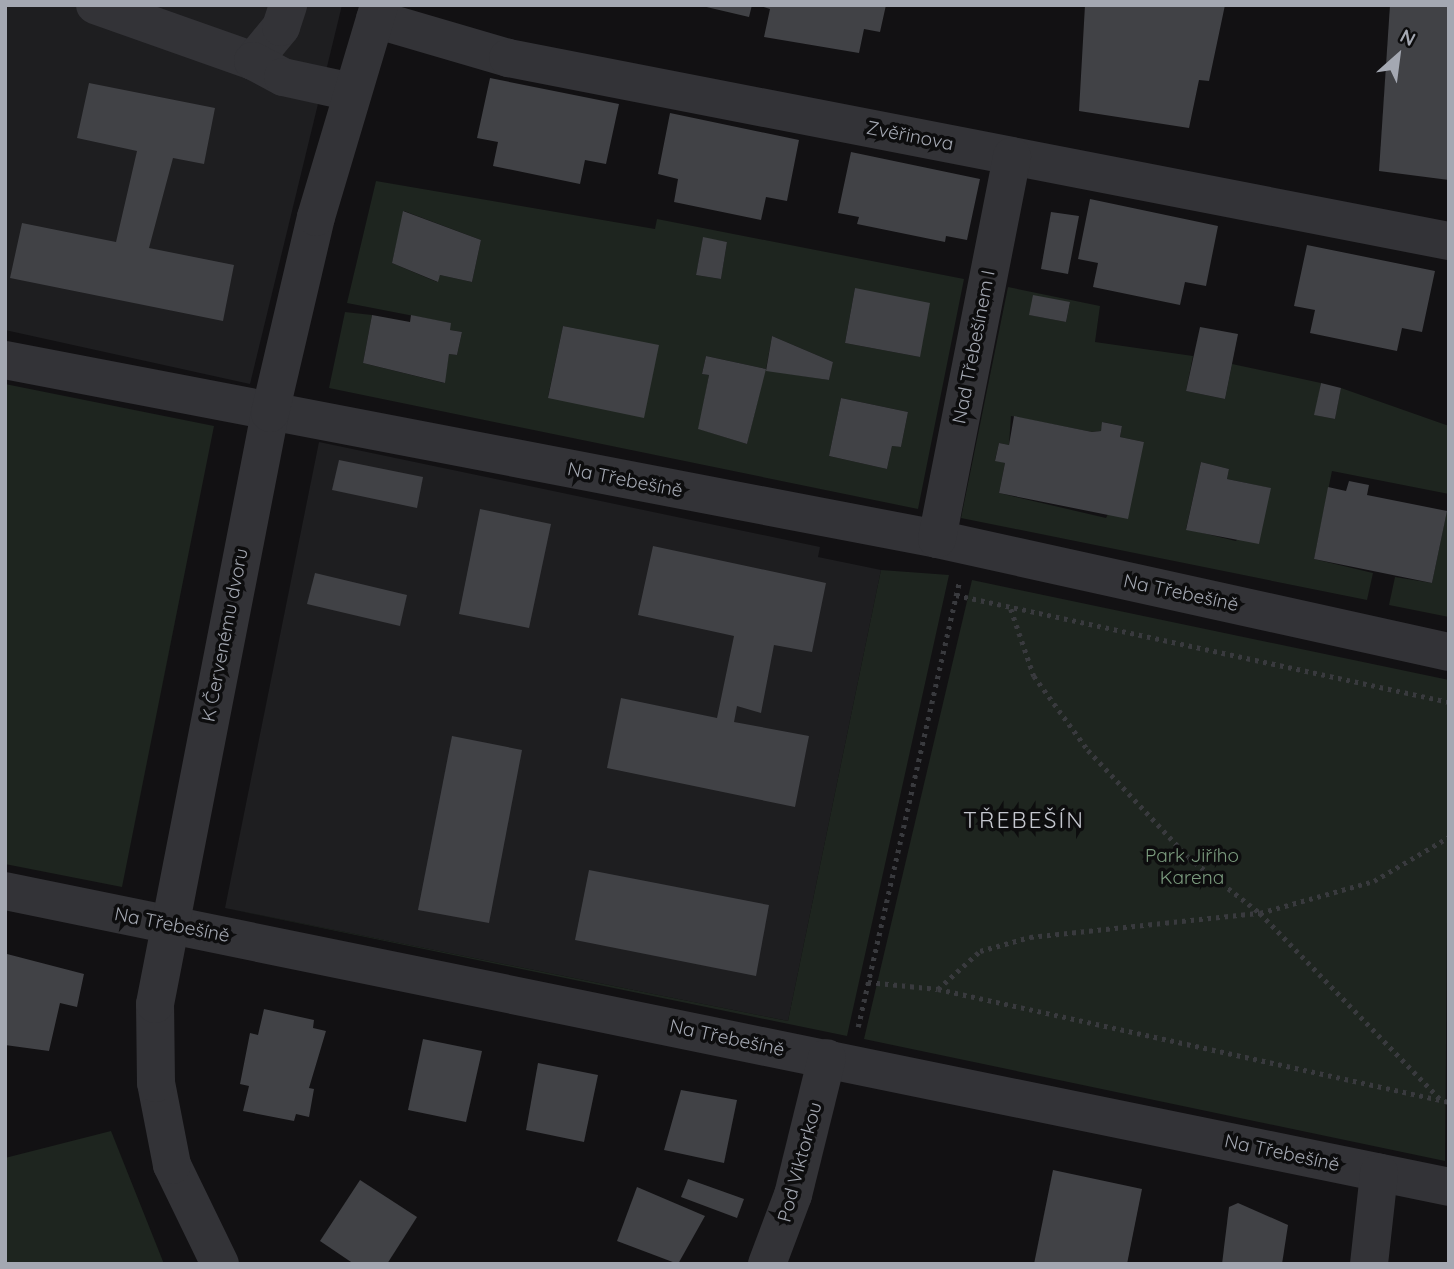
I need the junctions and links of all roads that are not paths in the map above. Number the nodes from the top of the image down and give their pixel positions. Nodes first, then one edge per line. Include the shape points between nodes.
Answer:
1 (95, 5) edge
2 (288, 5) edge
3 (377, 12) edge
4 (253, 61) junction
5 (352, 92) junction
6 (1012, 156) junction
7 (1449, 241) edge
8 (5, 360) edge
9 (270, 414) junction
10 (952, 543) junction
11 (1449, 652) edge
12 (5, 891) edge
13 (167, 924) junction
14 (840, 1060) junction
15 (1379, 1173) junction
16 (1449, 1187) edge
17 (220, 1264) edge
18 (767, 1264) edge
19 (1369, 1264) edge

1 - 4 street
2 - 4 street via 281,27
3 - 5 street, K Červenému dvoru
3 - 6 street, Zvěřinova via 508,58
4 - 5 street via 283,77
5 - 9 street, K Červenému dvoru
6 - 7 street, Zvěřinova
6 - 10 street, Nad Třebešínem I
8 - 9 street, Na Třebešíně
9 - 10 street, Na Třebešíně
9 - 13 street, K Červenému dvoru
10 - 11 street, Na Třebešíně
12 - 13 street, Na Třebešíně
13 - 14 street, Na Třebešíně
13 - 17 street, K Červenému dvoru via 155,1004 160,1110 172,1164
14 - 15 street, Na Třebešíně
14 - 18 street, Pod Viktorkou
15 - 16 street, Na Třebešíně
15 - 19 street

